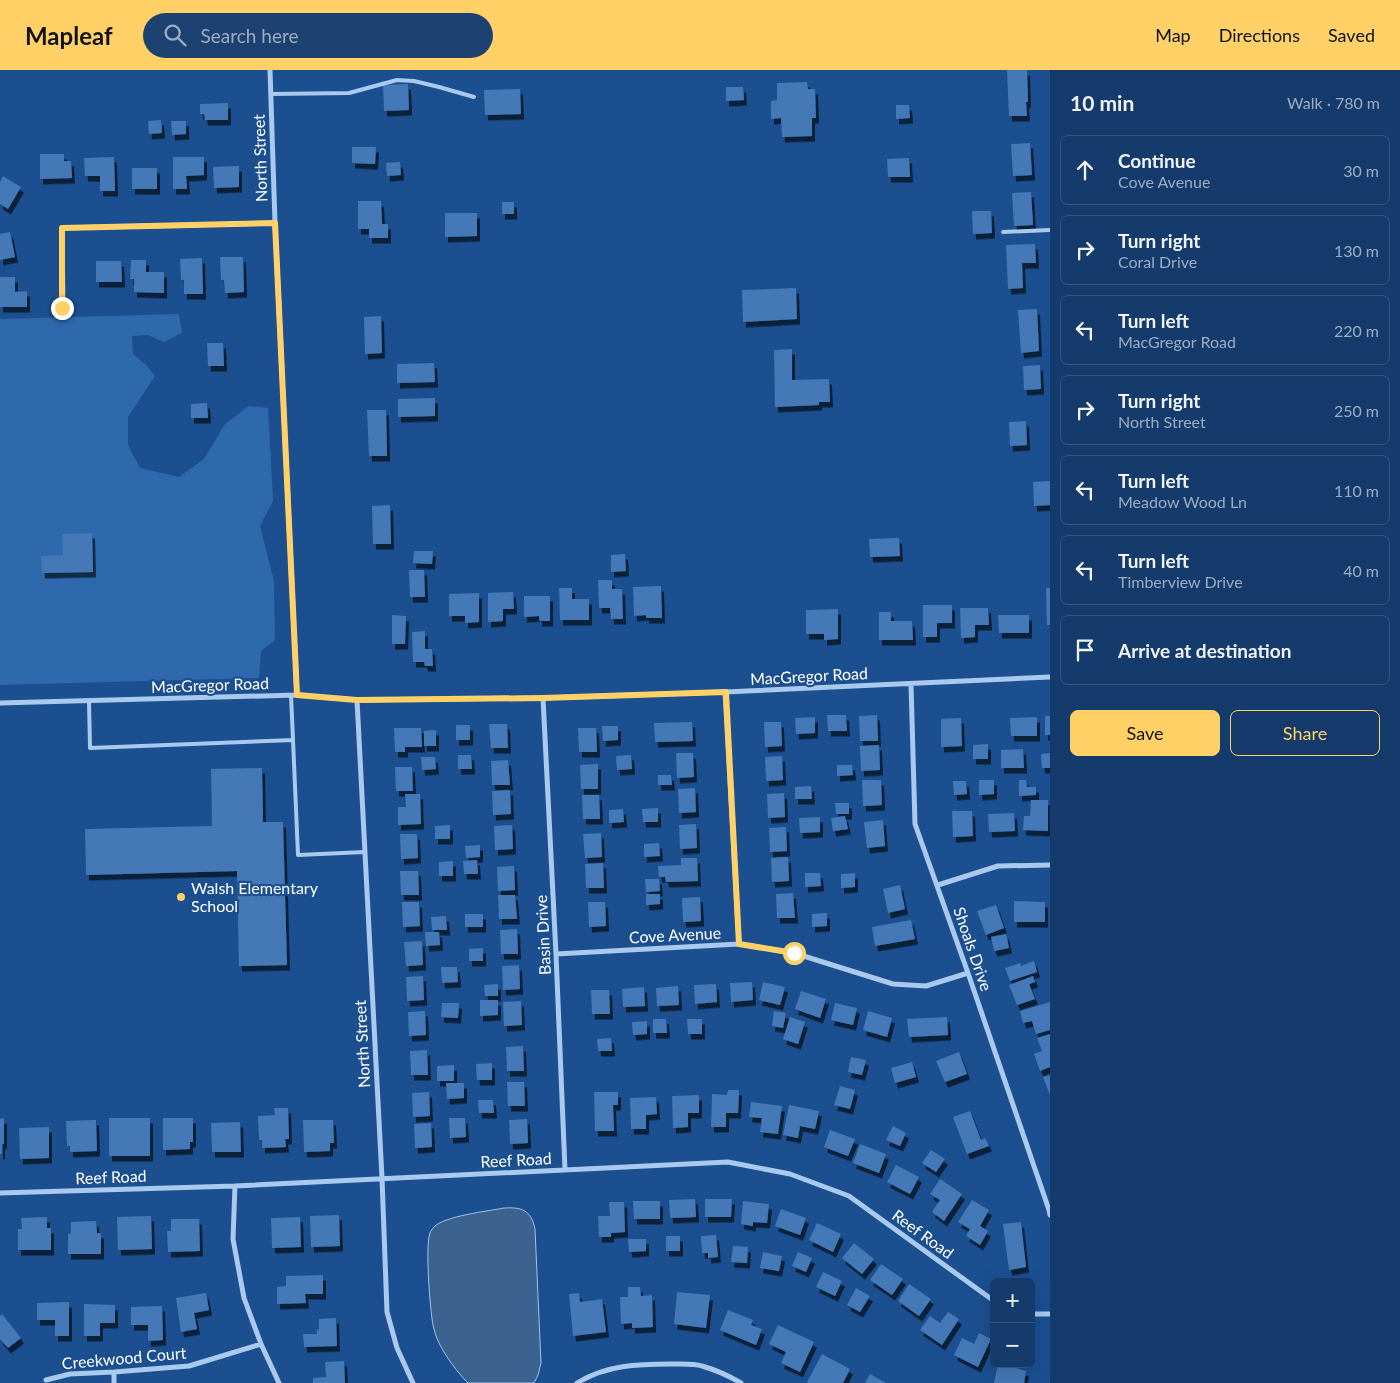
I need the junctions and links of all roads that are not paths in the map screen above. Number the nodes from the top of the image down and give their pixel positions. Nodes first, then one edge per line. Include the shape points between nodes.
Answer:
1 (270, 70) edge
2 (271, 94) junction
3 (474, 97) dead end
4 (275, 223) junction
5 (1050, 230) edge
6 (1003, 232) dead end
7 (62, 308) dead end
8 (1050, 677) edge
9 (911, 684) junction
10 (726, 692) junction
11 (294, 695) junction
12 (543, 698) junction
13 (357, 700) junction
14 (89, 701) junction
15 (0, 704) edge
16 (293, 740) junction
17 (365, 852) junction
18 (1050, 865) edge
19 (938, 885) junction
20 (739, 944) junction
21 (556, 954) junction
22 (968, 973) junction
23 (565, 1170) junction
24 (382, 1178) junction
25 (234, 1186) junction
26 (0, 1193) edge
27 (1050, 1215) edge
28 (990, 1298) edge
29 (1035, 1314) edge
30 (1050, 1314) edge
31 (261, 1344) junction
32 (114, 1372) junction
33 (46, 1380) dead end
34 (114, 1383) edge
35 (279, 1383) edge
36 (413, 1383) edge
37 (577, 1383) edge
38 (741, 1383) edge

1 - 2 street, North Street
2 - 3 lane via 349,94 396,80
2 - 4 street, North Street
4 - 7 street via 62,228
4 - 11 street, North Street
5 - 6 lane
8 - 9 street, MacGregor Road
9 - 10 street, MacGregor Road
9 - 19 street, Shoals Drive via 915,824
10 - 12 street, MacGregor Road
10 - 20 street
11 - 13 street, MacGregor Road
11 - 14 street, MacGregor Road
11 - 16 lane
12 - 13 street, MacGregor Road
12 - 21 street, Basin Drive
13 - 17 street, North Street
14 - 15 street, MacGregor Road
14 - 16 lane via 90,748
16 - 17 lane via 298,854
17 - 24 street, North Street
18 - 19 street via 998,866
19 - 22 street, Shoals Drive
20 - 21 street, Cove Avenue
20 - 22 street, Cove Avenue via 794,953 893,984 926,986
21 - 23 street, Basin Drive
22 - 27 street, Shoals Drive
23 - 24 street, Reef Road
23 - 28 street, Reef Road via 728,1162 790,1174 849,1196
24 - 25 street, Reef Road
24 - 36 street, North Street via 387,1312 397,1348
25 - 26 street, Reef Road
25 - 31 street via 233,1239 244,1298
29 - 30 street
31 - 32 street, Creekwood Court via 189,1366
31 - 35 street
32 - 33 street, Creekwood Court via 70,1374
32 - 34 street
37 - 38 street via 611,1368 682,1364 700,1365

